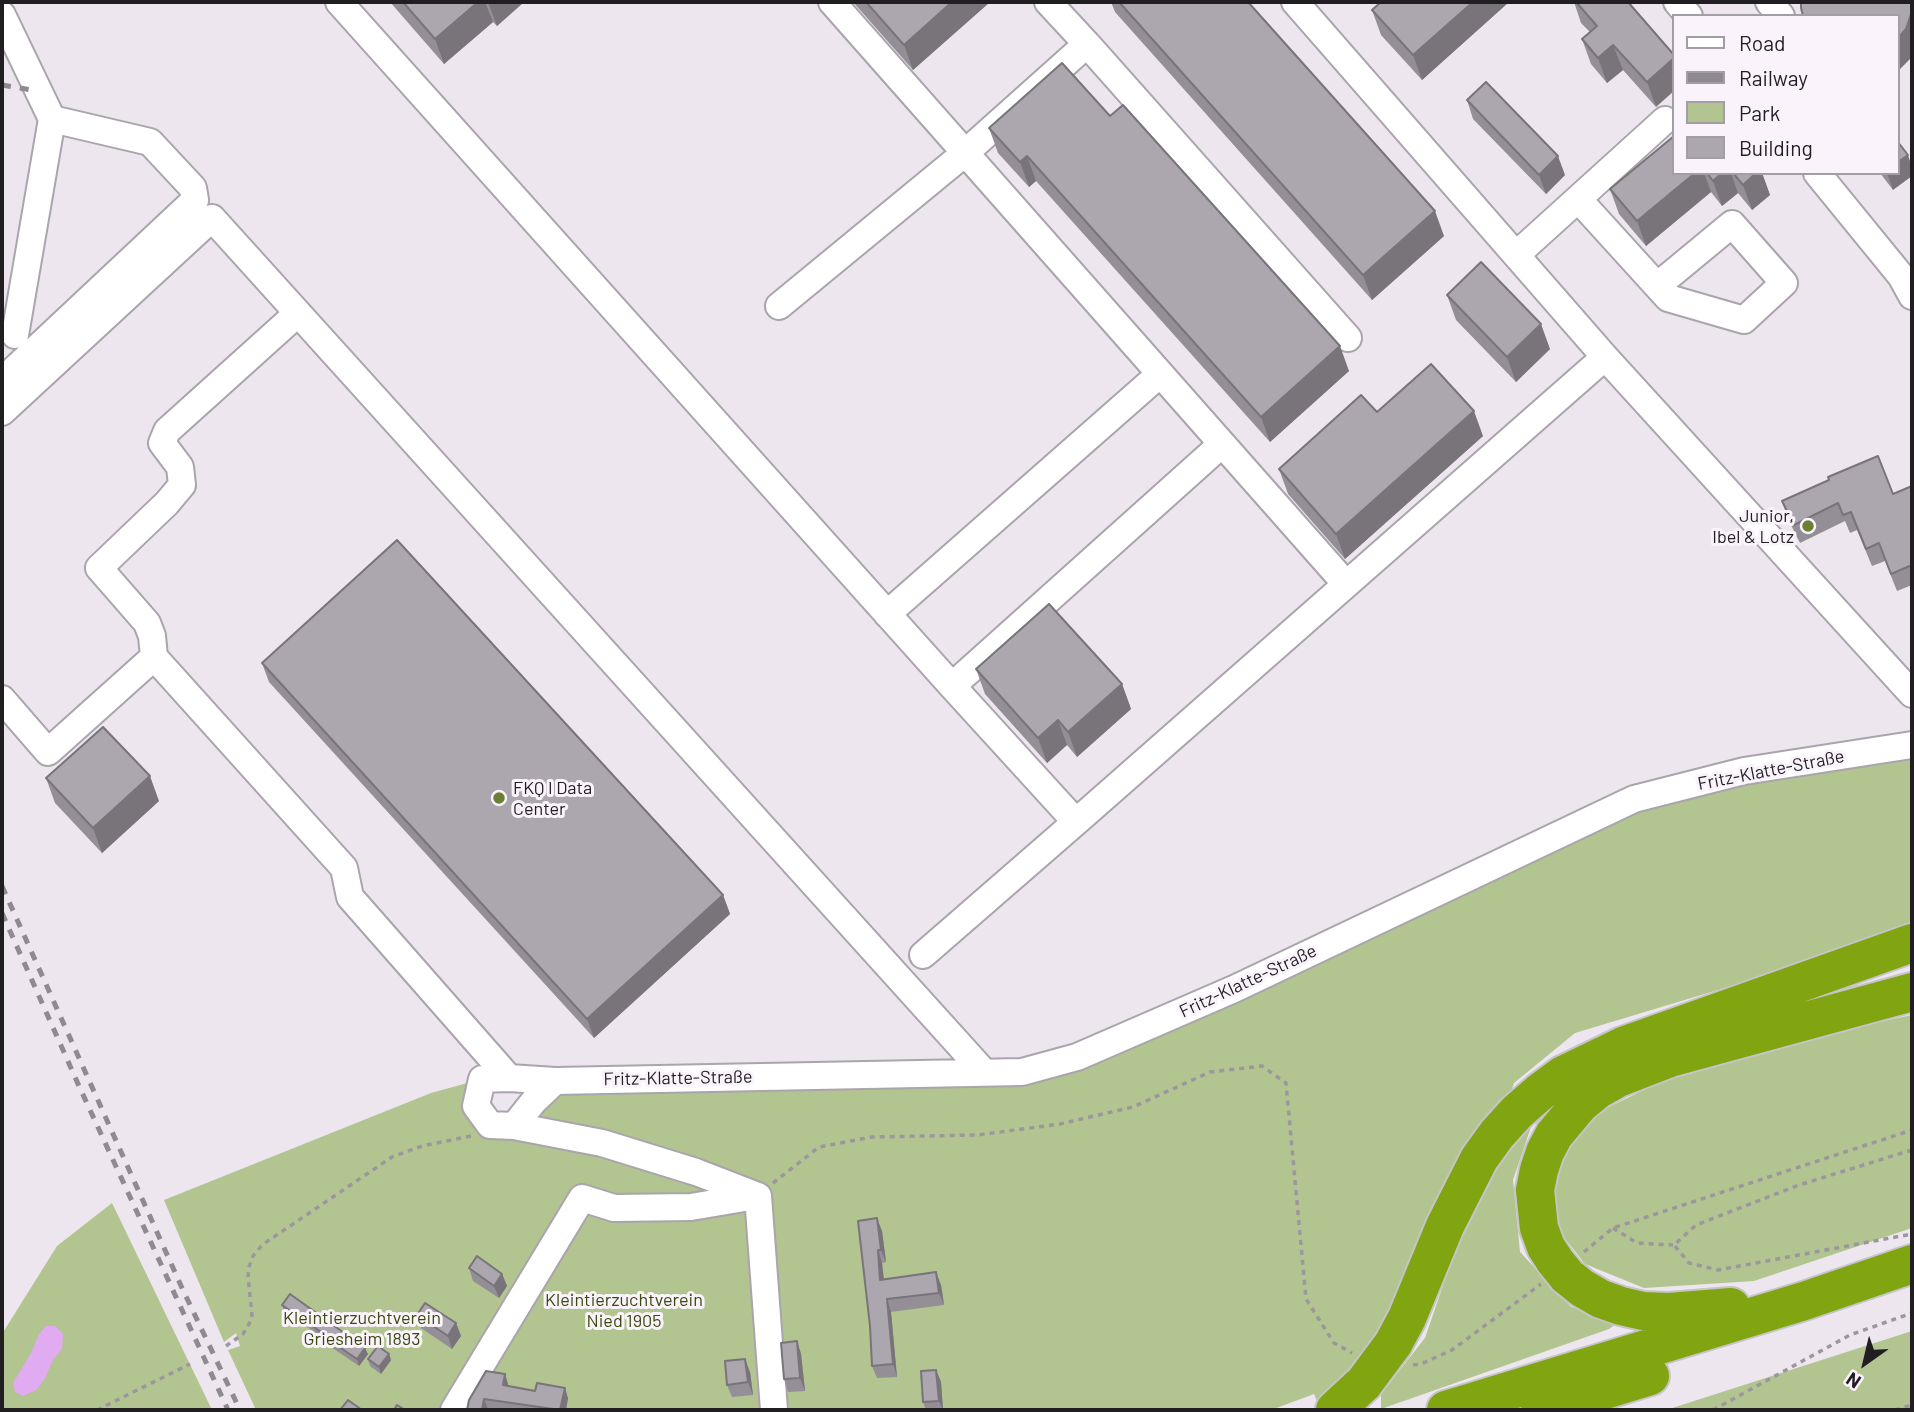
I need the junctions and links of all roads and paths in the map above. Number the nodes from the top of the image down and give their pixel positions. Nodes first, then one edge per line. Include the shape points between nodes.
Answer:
1 (339, 2) edge
2 (832, 2) edge
3 (1048, 2) edge
4 (1295, 2) edge
5 (2, 15) edge
6 (1087, 44) junction
7 (52, 119) junction
8 (1665, 120) dead end
9 (965, 153) junction
10 (1819, 175) edge
11 (1578, 199) junction
12 (1516, 255) junction
13 (1657, 286) dead end
14 (1912, 296) edge
15 (779, 306) dead end
16 (298, 313) junction
17 (15, 335) dead end
18 (1348, 338) dead end
19 (1605, 357) junction
20 (1160, 374) junction
21 (2, 381) edge
22 (2, 412) edge
23 (1222, 444) junction
24 (1346, 584) junction
25 (887, 614) junction
26 (154, 657) junction
27 (952, 686) junction
28 (1912, 694) edge
29 (2, 699) edge
30 (1912, 745) edge
31 (1076, 822) junction
32 (1912, 943) edge
33 (923, 955) dead end
34 (1909, 993) edge
35 (983, 1072) junction
36 (509, 1078) junction
37 (555, 1080) junction
38 (502, 1126) junction
39 (1912, 1130) edge
40 (1912, 1150) edge
41 (758, 1196) junction
42 (1613, 1228) junction
43 (1912, 1234) edge
44 (1674, 1245) junction
45 (1912, 1264) edge
46 (1562, 1268) junction
47 (1912, 1293) edge
48 (1804, 1301) junction
49 (1912, 1313) edge
50 (226, 1346) dead end
51 (1400, 1355) junction
52 (190, 1364) dead end
53 (1359, 1368) junction
54 (1626, 1384) junction
55 (1912, 1405) edge
56 (97, 1410) edge
57 (454, 1410) edge
58 (774, 1410) edge
59 (1335, 1410) edge
60 (1446, 1410) edge
61 (1540, 1410) edge
62 (1595, 1410) edge
63 (1713, 1410) edge
64 (1895, 1410) edge

1 - 25 street
2 - 9 street
3 - 6 street
4 - 12 street
5 - 7 street
6 - 9 street
6 - 18 street
7 - 17 street
7 - 21 street via 149,142 193,188 195,200
8 - 11 street
9 - 15 street
9 - 20 street
10 - 14 street via 1901,276
11 - 12 street
11 - 13 street
12 - 19 street
16 - 22 street via 212,218
16 - 26 street via 167,431 162,443 180,467 182,485 99,568 147,623
16 - 35 street
19 - 24 street
19 - 28 street
20 - 23 street
20 - 25 street
23 - 24 street
23 - 27 street
24 - 31 street
25 - 27 street
26 - 29 street via 48,752
26 - 36 street via 345,868 350,897
27 - 31 street
30 - 35 street, Fritz-Klatte-Straße via 1744,771 1634,799 1234,989 1077,1057 1023,1072
31 - 33 street
32 - 51 highway via 1623,1046 1563,1075 1540,1092 1517,1112 1479,1159 1406,1318
34 - 46 highway via 1670,1058 1597,1090 1554,1135 1535,1190 1539,1228
35 - 37 street, Fritz-Klatte-Straße
36 - 37 street, Fritz-Klatte-Straße
36 - 38 street, Fritz-Klatte-Straße via 482,1079 476,1105
37 - 38 street
38 - 41 street via 602,1143
38 - 50 path via 392,1157 262,1245 249,1267 249,1324
39 - 42 path
40 - 44 path via 1799,1185 1696,1225
41 - 53 path via 819,1147 872,1137 978,1135 1060,1124 1133,1107 1210,1072 1262,1066 1286,1083 1306,1299 1334,1343
41 - 57 street via 691,1207 614,1208 582,1198
41 - 58 street
42 - 44 path via 1637,1243
42 - 46 path
43 - 44 path via 1718,1270 1689,1263
45 - 48 highway
46 - 48 highway via 1601,1299 1643,1311
46 - 51 path via 1452,1350 1421,1364
47 - 54 highway
48 - 60 highway
49 - 63 path via 1850,1335
51 - 53 highway, bridge
52 - 56 path
53 - 59 highway
54 - 61 highway
54 - 62 highway
55 - 64 path

